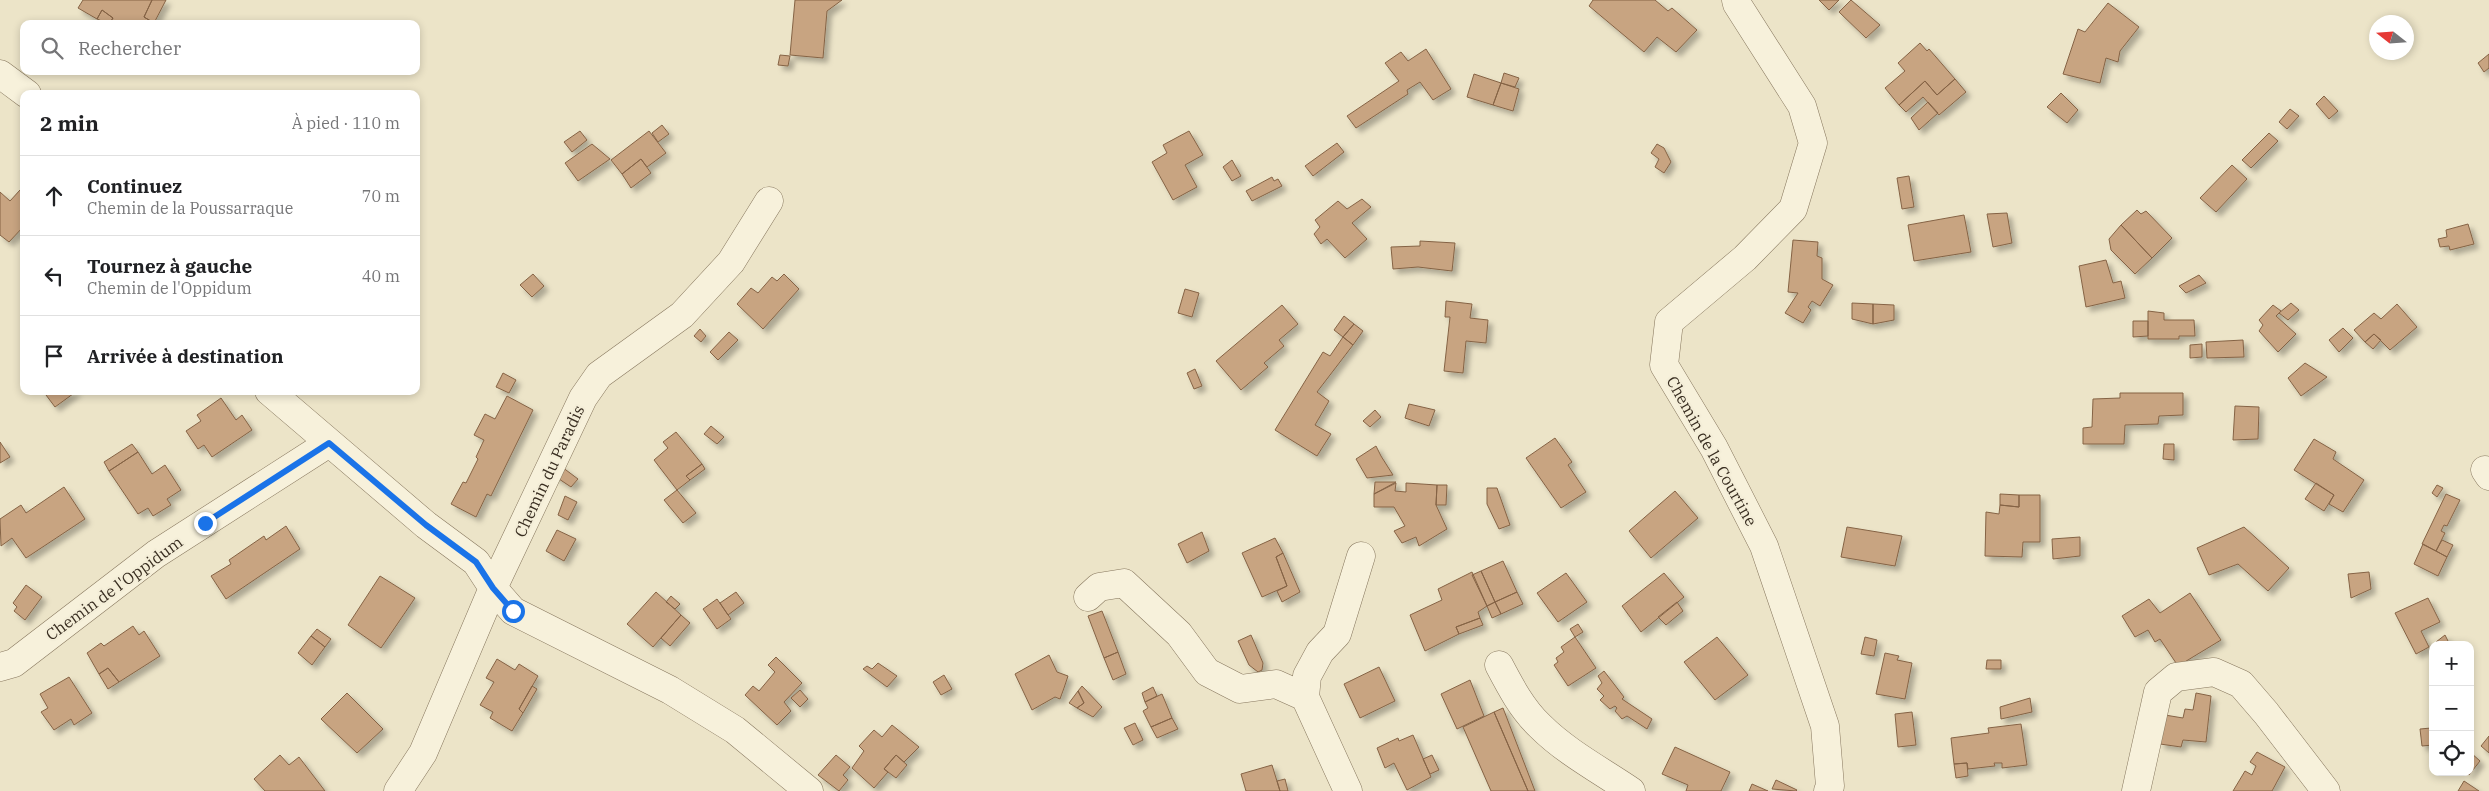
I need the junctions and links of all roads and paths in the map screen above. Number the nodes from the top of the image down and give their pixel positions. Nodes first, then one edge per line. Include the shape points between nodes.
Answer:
1 (1736, 0) edge
2 (0, 74) edge
3 (22, 90) edge
4 (770, 201) dead end
5 (275, 395) edge
6 (329, 443) junction
7 (1361, 556) dead end
8 (493, 588) junction
9 (1088, 598) dead end
10 (1499, 665) dead end
11 (0, 667) edge
12 (1305, 697) junction
13 (398, 791) edge
14 (810, 791) edge
15 (1348, 791) edge
16 (1631, 791) edge
17 (1828, 791) edge
18 (2136, 791) edge
19 (2326, 791) edge

1 - 17 street, Chemin de la Courtine via 1802,106 1813,143 1793,209 1745,258 1668,322 1664,365 1714,448 1764,546 1825,726
2 - 3 street
4 - 8 street, Chemin du Paradis via 730,262 682,315 599,375 583,398
5 - 6 street
6 - 8 street via 426,525 476,562
6 - 11 street, Chemin de l'Oppidum via 156,554 14,663
7 - 12 street via 1337,634 1320,652 1307,676
8 - 13 street, Chemin du Paradis via 423,753
8 - 14 street via 513,611 670,690 735,730
9 - 12 street via 1099,587 1124,584 1178,634 1207,672 1240,689 1276,684
10 - 16 street via 1512,690 1539,725 1568,749
12 - 15 street
18 - 19 street via 2158,692 2176,677 2214,672 2241,684

